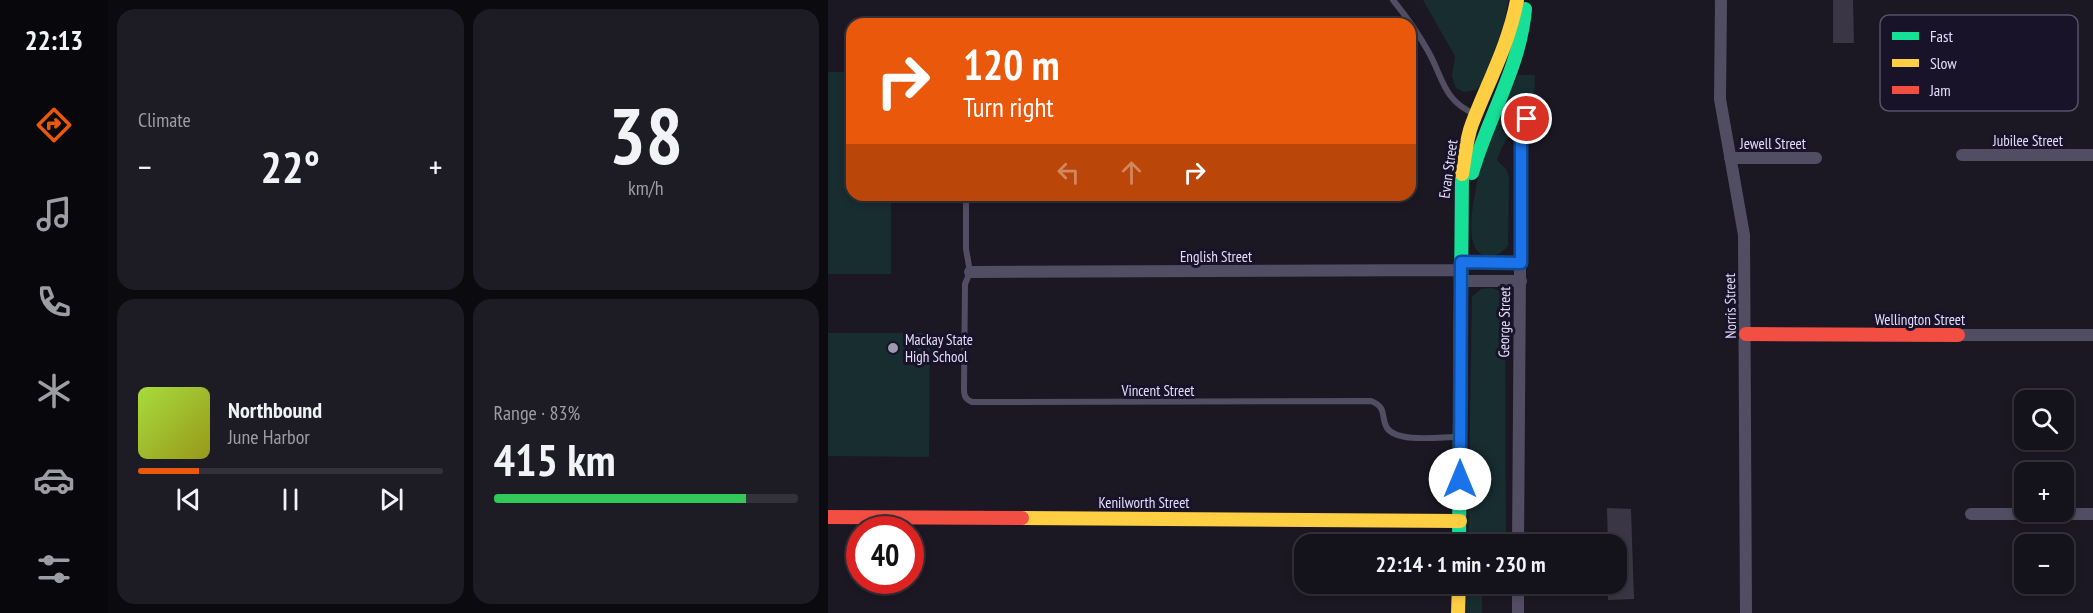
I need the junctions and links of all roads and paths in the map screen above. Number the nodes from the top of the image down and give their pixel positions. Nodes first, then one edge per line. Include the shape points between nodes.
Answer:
1 (1393, 0) edge
2 (1517, 0) edge
3 (1525, 0) edge
4 (1722, 0) edge
5 (1406, 18) edge
6 (1416, 32) edge
7 (1527, 104) dead end
8 (1476, 114) junction
9 (1490, 120) junction
10 (1521, 138) joint
11 (1962, 155) dead end
12 (2093, 155) edge
13 (1730, 158) junction
14 (1816, 158) dead end
15 (966, 201) edge
16 (1461, 230) junction
17 (1521, 263) junction
18 (1461, 271) junction
19 (970, 272) junction
20 (1521, 281) junction
21 (1746, 334) junction
22 (1958, 335) joint
23 (2093, 335) edge
24 (1460, 437) junction
25 (1971, 514) dead end
26 (2093, 514) edge
27 (828, 518) edge
28 (1460, 521) junction
29 (1459, 534) edge
30 (1518, 534) edge
31 (1459, 594) edge
32 (1518, 594) edge
33 (1458, 613) edge
34 (1518, 613) edge
35 (1746, 613) edge

1 - 5 lane
2 - 8 street via 1513,22
3 - 9 street via 1518,51
4 - 13 street, Norris Street via 1720,99
6 - 8 lane via 1451,98
7 - 10 lane, George Street via 1527,134
8 - 9 street
8 - 16 street, Evan Street via 1460,182
9 - 16 street, Evan Street via 1474,163
10 - 17 street, George Street
11 - 12 street, Jubilee Street
13 - 14 street, Jewell Street
13 - 21 street, Norris Street via 1744,235
15 - 19 lane
16 - 18 street, Evan Street
17 - 18 street
17 - 20 street, George Street
18 - 19 street, English Street
18 - 20 street
18 - 24 street, Evan Street
19 - 24 lane, Vincent Street via 965,284 964,395 972,402 1369,401 1381,408 1388,428 1398,436
20 - 30 street, George Street
21 - 22 street, Wellington Street
21 - 35 street, Norris Street
22 - 23 street, Wellington Street
24 - 28 street, Evan Street
25 - 26 street
27 - 28 street, Kenilworth Street
28 - 29 street, Evan Street
31 - 33 street
32 - 34 street

